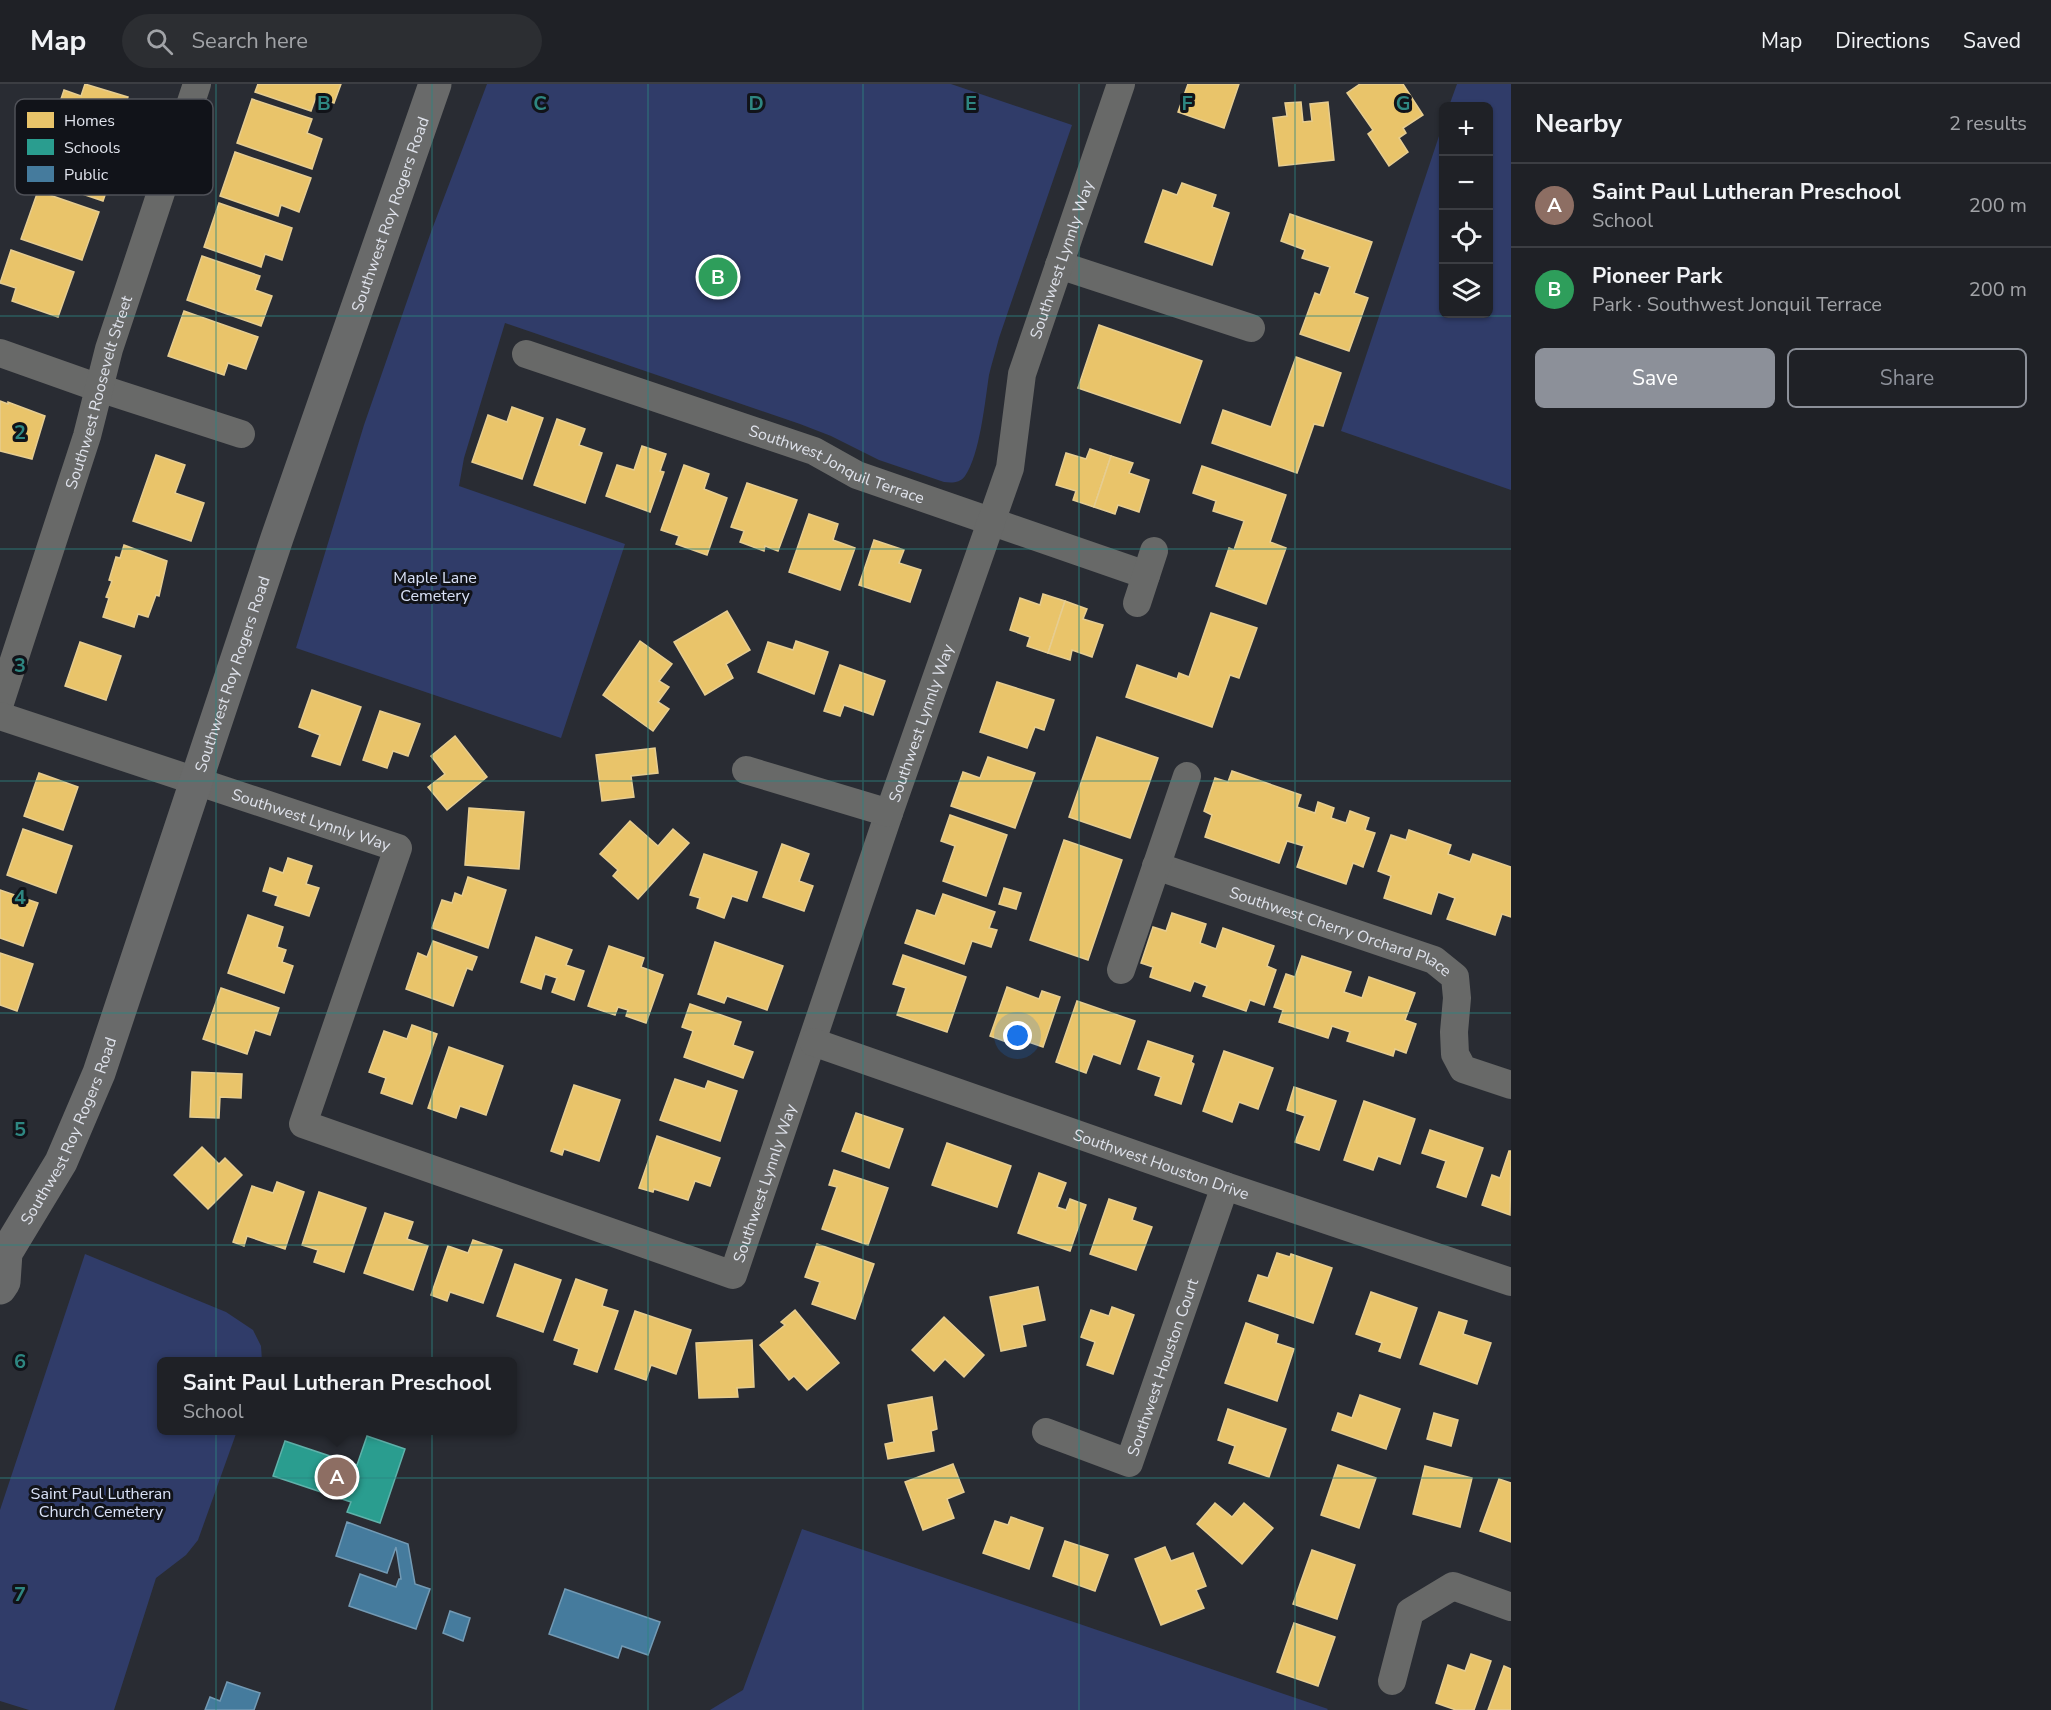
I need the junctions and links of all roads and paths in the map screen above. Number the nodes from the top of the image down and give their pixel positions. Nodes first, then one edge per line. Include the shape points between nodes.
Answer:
1 (197, 84) edge
2 (435, 84) edge
3 (1121, 84) edge
4 (192, 99) edge
5 (160, 195) edge
6 (1059, 265) junction
7 (1251, 328) dead end
8 (0, 353) edge
9 (526, 354) dead end
10 (99, 388) junction
11 (241, 434) dead end
12 (991, 522) junction
13 (1137, 603) dead end
14 (0, 703) edge
15 (0, 716) edge
16 (746, 770) dead end
17 (1187, 776) dead end
18 (197, 782) junction
19 (889, 813) junction
20 (1156, 866) junction
21 (1121, 970) dead end
22 (813, 1042) junction
23 (1511, 1085) edge
24 (1225, 1186) junction
25 (3, 1254) edge
26 (1511, 1282) edge
27 (0, 1288) edge
28 (1046, 1432) dead end
29 (1511, 1607) edge
30 (1392, 1681) dead end

1 - 4 street, Southwest Roosevelt Street
2 - 18 main road, Southwest Roy Rogers Road via 276,538
3 - 6 street, Southwest Lynnly Way
5 - 10 street, Southwest Roosevelt Street
6 - 7 street
6 - 12 street, Southwest Lynnly Way via 1022,374 1010,468
8 - 10 street
9 - 12 street, Southwest Jonquil Terrace via 814,451 857,475
10 - 11 street
10 - 14 street, Southwest Roosevelt Street
12 - 13 street, Southwest Jonquil Terrace via 1150,563
12 - 19 street, Southwest Lynnly Way
15 - 18 street, Southwest Lynnly Way
16 - 19 street
17 - 20 street
18 - 22 street, Southwest Lynnly Way via 398,848 303,1124 733,1275
18 - 25 main road, Southwest Roy Rogers Road via 99,1073 61,1162
19 - 22 street, Southwest Lynnly Way
20 - 21 street
20 - 23 street, Southwest Cherry Orchard Place via 1434,960 1455,977 1455,1054 1463,1069
22 - 24 street, Southwest Houston Drive
24 - 26 street, Southwest Houston Drive
24 - 28 street, Southwest Houston Court via 1129,1462
25 - 27 main road, Southwest Roy Rogers Road via 4,1282
29 - 30 street via 1453,1586 1410,1612

